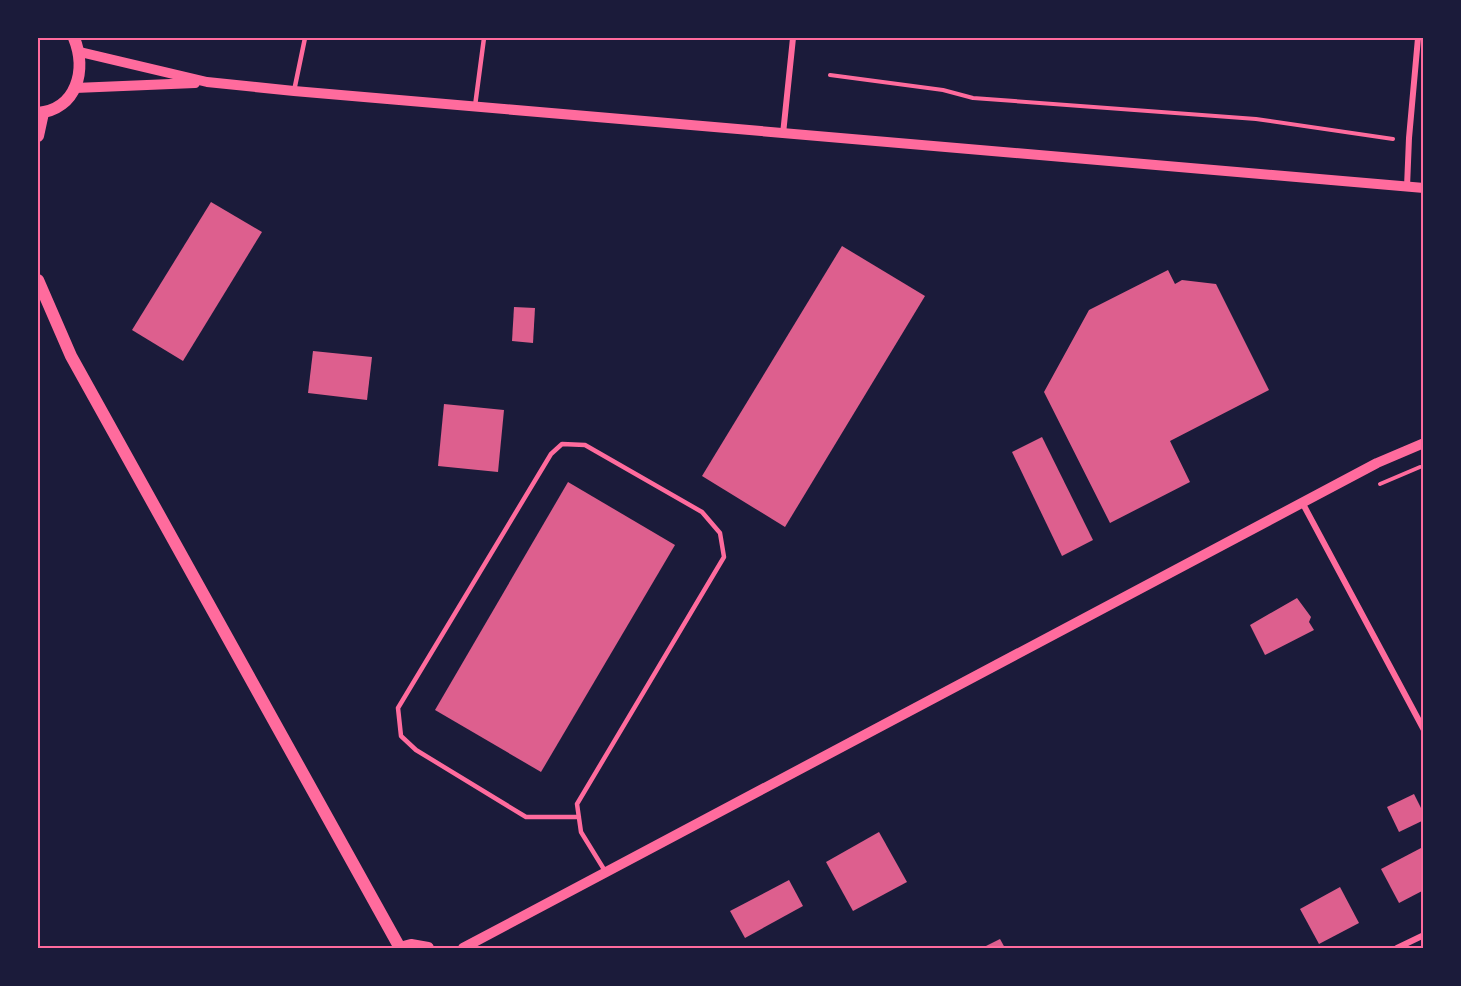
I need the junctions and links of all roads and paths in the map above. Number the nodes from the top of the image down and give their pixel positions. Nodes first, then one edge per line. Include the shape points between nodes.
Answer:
1 (74, 38) edge
2 (305, 38) edge
3 (484, 38) edge
4 (793, 38) edge
5 (1419, 38) edge
6 (80, 52) junction
7 (830, 75) dead end
8 (207, 82) junction
9 (75, 88) junction
10 (294, 91) junction
11 (476, 106) junction
12 (40, 113) edge
13 (783, 134) junction
14 (38, 136) edge
15 (1408, 138) junction
16 (1407, 187) junction
17 (1424, 188) edge
18 (38, 280) edge
19 (1424, 443) edge
20 (1303, 504) junction
21 (1424, 730) edge
22 (579, 817) junction
23 (607, 873) junction
24 (1424, 935) edge
25 (400, 948) edge
26 (428, 948) edge
27 (463, 948) edge
28 (1397, 948) edge

1 - 6 main road
2 - 10 lane
3 - 11 lane
4 - 13 street
5 - 15 street
6 - 8 street
6 - 9 main road
7 - 15 path via 943,90 973,98 1256,119 1387,139
8 - 9 street
8 - 10 street
9 - 12 main road via 66,99
10 - 11 street
11 - 13 street
12 - 14 main road
13 - 16 street
15 - 16 street
16 - 17 street
18 - 25 main road via 71,356
19 - 20 street via 1377,463
20 - 21 street
20 - 23 street
22 - 22 lane via 577,804 724,557 720,533 702,512 585,446 562,444 551,454 398,708 401,736 416,750 526,817
22 - 23 lane via 581,832
23 - 27 street
24 - 28 street
25 - 26 main road

